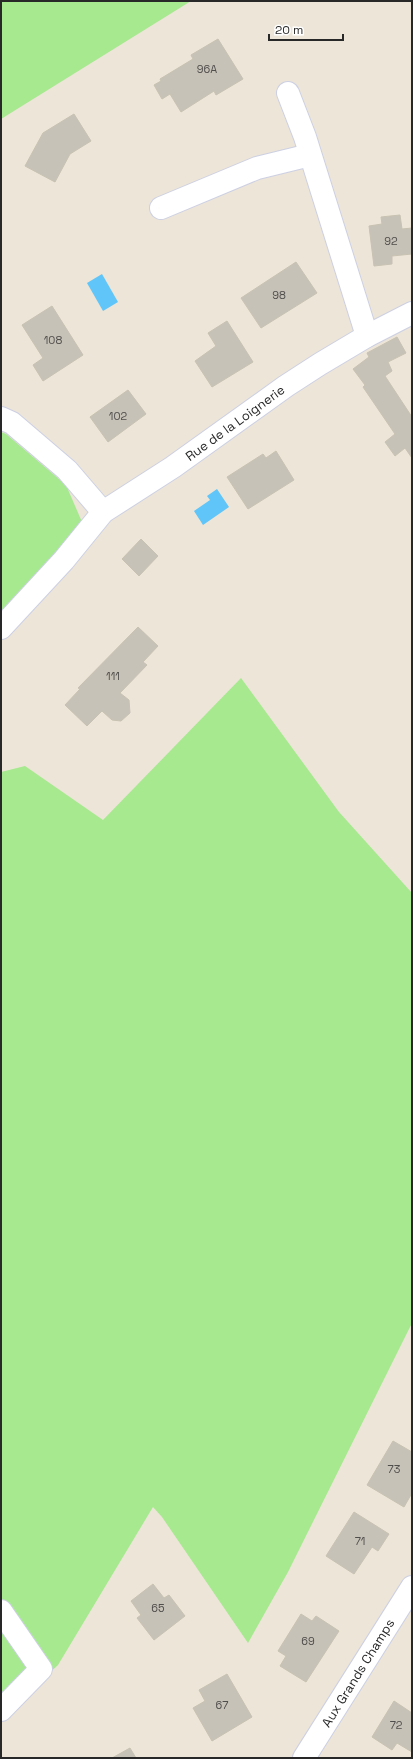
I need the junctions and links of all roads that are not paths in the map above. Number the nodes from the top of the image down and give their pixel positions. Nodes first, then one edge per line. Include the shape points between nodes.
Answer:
1 (288, 93) dead end
2 (310, 155) junction
3 (161, 208) dead end
4 (412, 313) edge
5 (367, 336) junction
6 (1, 418) edge
7 (103, 512) junction
8 (1, 628) edge
9 (412, 1587) edge
10 (1, 1611) edge
11 (1, 1710) edge
12 (304, 1758) edge

1 - 2 street
2 - 3 street via 257,168
2 - 5 street
4 - 5 street, Rue de la Loignerie
5 - 7 street, Rue de la Loignerie via 286,386 173,467
6 - 7 street via 12,423 67,470
7 - 8 street, Rue de la Loignerie via 64,560
9 - 12 street, Aux Grands Champs
10 - 11 street via 41,1669

